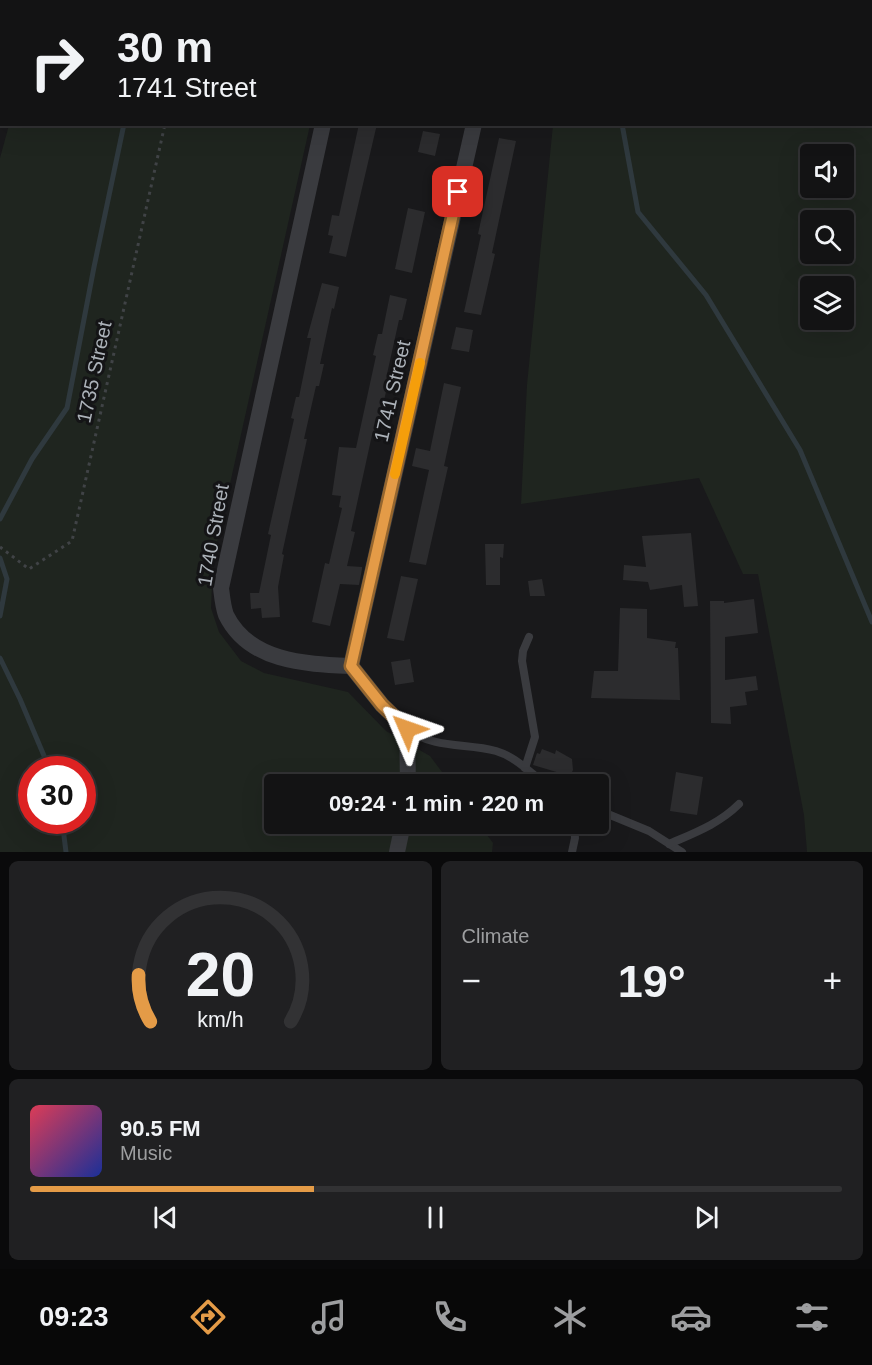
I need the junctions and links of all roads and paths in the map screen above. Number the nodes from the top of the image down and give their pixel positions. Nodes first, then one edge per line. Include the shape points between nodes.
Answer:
1 (165, 126) edge
2 (323, 126) edge
3 (474, 126) edge
4 (0, 547) edge
5 (529, 638) dead end
6 (351, 666) junction
7 (407, 729) junction
8 (525, 768) junction
9 (408, 774) edge
10 (533, 774) edge
11 (739, 804) dead end
12 (609, 815) edge
13 (401, 834) edge
14 (575, 834) edge
15 (669, 844) junction
16 (397, 852) edge
17 (572, 852) edge
18 (682, 852) edge

1 - 4 path, 1735 Street via 72,542 29,569
2 - 6 street, 1740 Street via 221,588 225,612 248,644 272,656 309,665
3 - 6 street, 1741 Street
5 - 8 lane via 522,661 535,737
6 - 7 street
7 - 8 lane via 433,742 497,752
7 - 9 street
8 - 10 lane
11 - 15 lane via 711,826
12 - 15 lane
13 - 16 street
14 - 17 lane
15 - 18 lane

